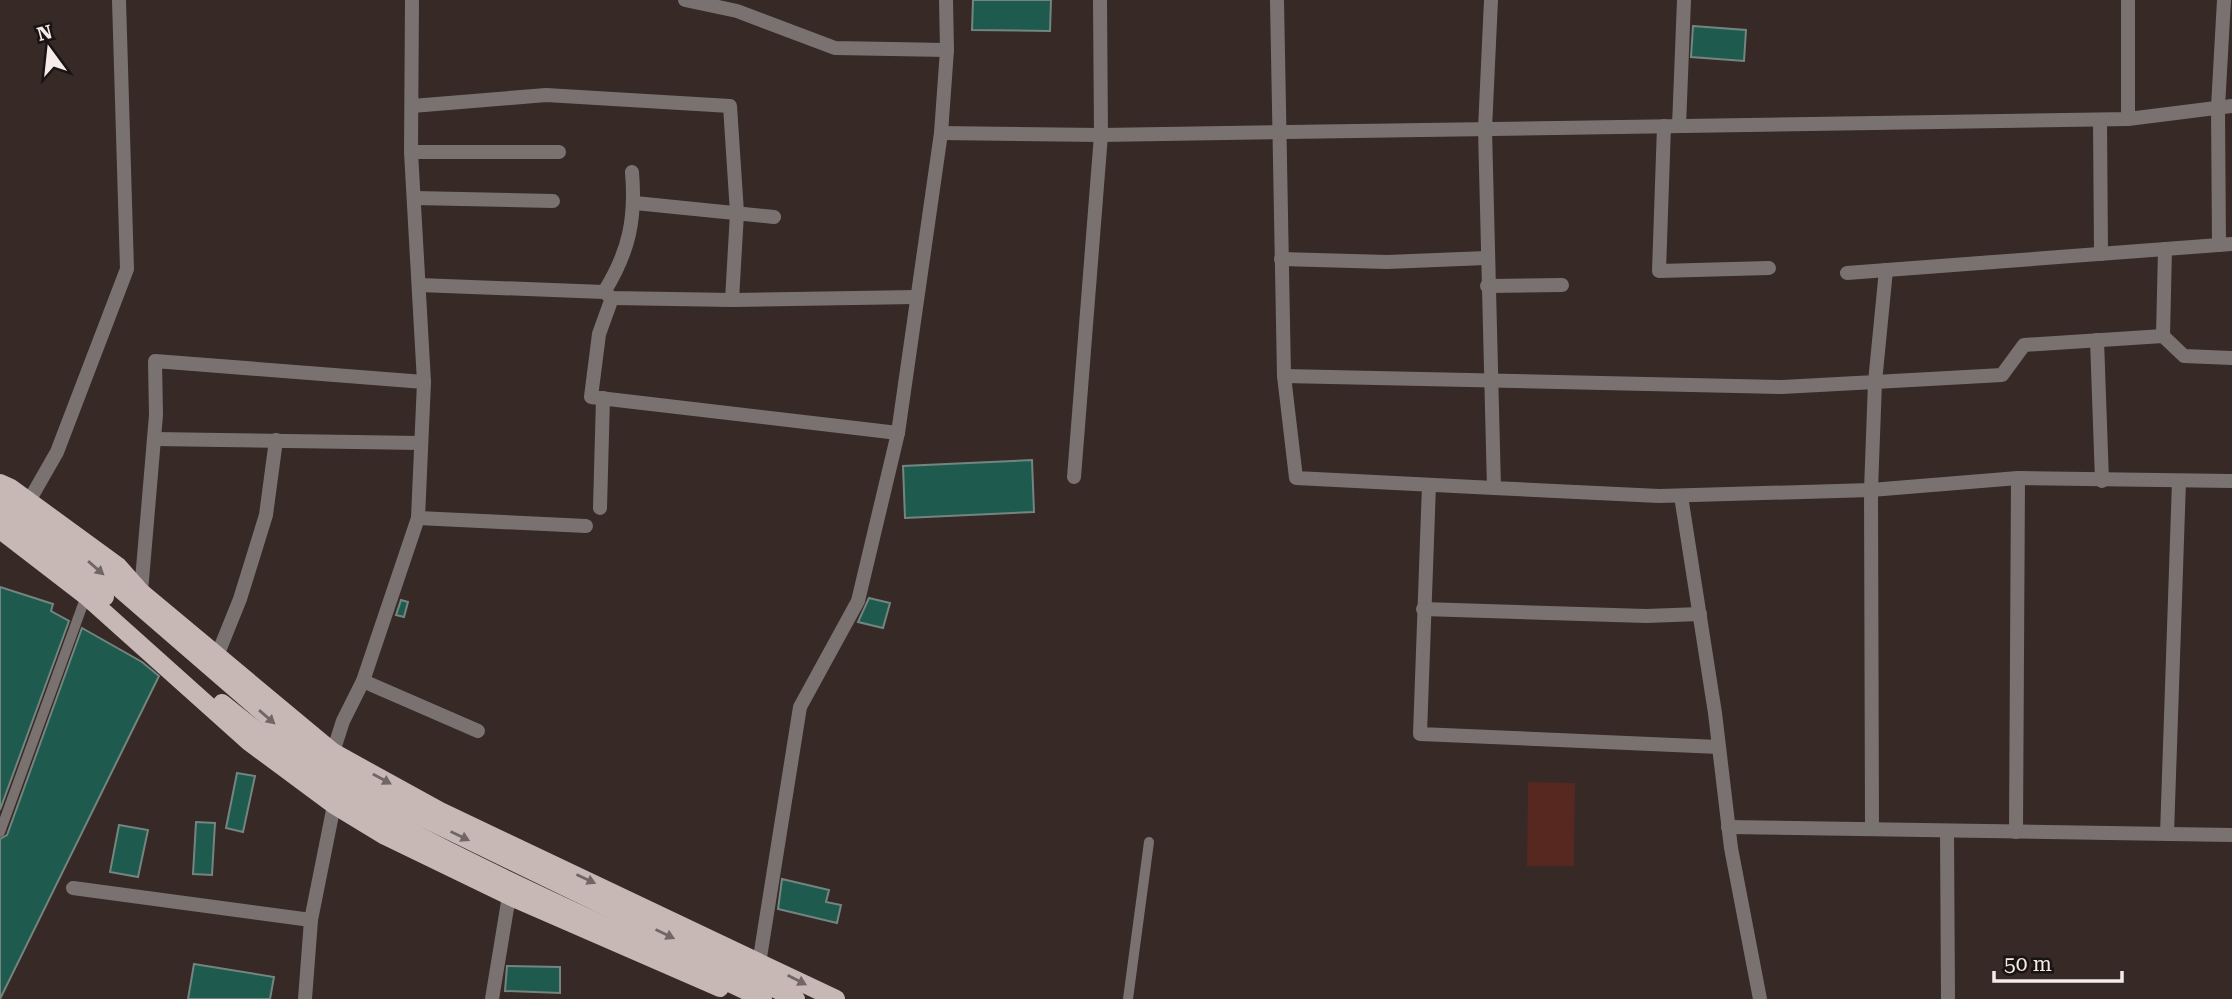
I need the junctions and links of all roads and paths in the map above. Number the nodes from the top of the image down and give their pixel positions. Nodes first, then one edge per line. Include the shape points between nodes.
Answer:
1 (119, 0) edge
2 (412, 0) edge
3 (685, 0) edge
4 (946, 0) edge
5 (1100, 0) edge
6 (1277, 0) edge
7 (1491, 0) edge
8 (1684, 0) edge
9 (2128, 0) edge
10 (2224, 0) edge
11 (947, 50) junction
12 (412, 106) junction
13 (2225, 106) edge
14 (2128, 119) junction
15 (2100, 120) junction
16 (1664, 126) junction
17 (1679, 126) junction
18 (1485, 128) junction
19 (1279, 132) junction
20 (941, 133) junction
21 (1101, 135) junction
22 (411, 152) junction
23 (559, 152) dead end
24 (632, 172) dead end
25 (414, 198) junction
26 (553, 201) dead end
27 (635, 203) junction
28 (737, 213) junction
29 (774, 217) dead end
30 (2225, 245) edge
31 (2165, 249) junction
32 (2101, 254) junction
33 (1486, 258) junction
34 (1281, 259) junction
35 (1769, 268) dead end
36 (1885, 270) junction
37 (1847, 273) dead end
38 (419, 285) junction
39 (1562, 285) dead end
40 (1487, 286) junction
41 (608, 295) junction
42 (916, 297) junction
43 (732, 300) junction
44 (2163, 336) junction
45 (2097, 340) junction
46 (2232, 358) edge
47 (1284, 376) junction
48 (1490, 379) junction
49 (424, 382) junction
50 (1875, 382) junction
51 (603, 398) junction
52 (898, 433) junction
53 (154, 439) junction
54 (276, 440) junction
55 (421, 443) junction
56 (1073, 477) dead end
57 (2018, 478) junction
58 (2102, 481) junction
59 (2179, 481) junction
60 (2232, 481) edge
61 (0, 483) edge
62 (1429, 485) junction
63 (1493, 488) junction
64 (1871, 490) junction
65 (1681, 496) junction
66 (0, 500) edge
67 (29, 501) junction
68 (600, 508) dead end
69 (0, 516) edge
70 (418, 518) junction
71 (586, 526) dead end
72 (0, 530) edge
73 (141, 592) junction
74 (86, 596) junction
75 (1423, 609) junction
76 (1700, 614) junction
77 (217, 656) junction
78 (363, 681) junction
79 (478, 731) dead end
80 (1719, 747) junction
81 (332, 752) junction
82 (334, 805) junction
83 (1728, 827) junction
84 (1872, 829) junction
85 (1947, 831) junction
86 (0, 832) edge
87 (2016, 832) junction
88 (2167, 834) junction
89 (2232, 835) edge
90 (1149, 842) dead end
91 (73, 888) dead end
92 (509, 896) junction
93 (310, 920) junction
94 (758, 960) junction
95 (305, 999) edge
96 (492, 999) edge
97 (746, 999) edge
98 (755, 999) edge
99 (763, 999) edge
100 (796, 999) edge
101 (835, 999) edge
102 (1128, 999) edge
103 (1759, 999) edge
104 (1948, 999) edge

1 - 67 street via 127,269 57,452
2 - 12 street
3 - 11 street via 737,10 835,48
4 - 11 street
5 - 21 street
6 - 19 street
7 - 18 street
8 - 17 street
9 - 14 street
10 - 13 street
11 - 20 street
12 - 22 street
12 - 28 street via 547,95 730,106
13 - 14 street
13 - 30 street
14 - 15 street
15 - 17 street
15 - 32 street
16 - 17 street
16 - 18 street
16 - 35 street via 1659,271
18 - 19 street
18 - 33 street
19 - 21 street
19 - 34 street
20 - 21 street
20 - 42 street
21 - 56 street
22 - 23 street
22 - 25 street
24 - 27 street
25 - 26 street
25 - 38 street
27 - 28 street
27 - 41 street via 623,262
28 - 29 street
28 - 43 street
30 - 31 street
31 - 32 street
31 - 44 street
32 - 36 street
33 - 34 street via 1387,262
33 - 40 street
34 - 47 street
36 - 37 street
36 - 50 street
38 - 41 street
38 - 49 street
39 - 40 street
40 - 48 street
41 - 43 street
41 - 51 street via 591,397
42 - 43 street
42 - 52 street
44 - 45 street
44 - 46 street via 2184,356
45 - 50 street via 2024,345 2002,375
45 - 58 street
47 - 48 street
47 - 62 street via 1296,478
48 - 50 street via 1782,387
48 - 63 street
49 - 53 street via 155,361
49 - 55 street
50 - 64 street
51 - 52 street
51 - 68 street
52 - 94 street via 858,601 800,707
53 - 54 street
53 - 73 street
54 - 55 street
54 - 77 street via 266,515
55 - 70 street
57 - 58 street
57 - 64 street
57 - 87 street
58 - 59 street
59 - 60 street
59 - 88 street
61 - 67 main road
62 - 63 street
62 - 75 street
63 - 65 street
64 - 65 street
64 - 84 street
65 - 76 street
66 -> 100 main road, bridge via 84,558 307,751 386,800
67 - 73 main road via 118,566
69 - 99 main road, bridge via 72,566 206,690 307,771 455,856
70 - 71 street
70 - 78 street
72 - 74 main road
73 - 77 main road
74 - 82 main road via 249,742
74 - 86 lane
75 - 76 street
75 - 80 street via 1420,734
76 - 80 street
77 - 81 main road
78 - 79 street
78 - 81 street
80 - 83 street
81 -> 94 main road via 440,811
82 - 92 main road via 385,836
82 - 93 street
83 - 84 street
83 - 103 street
84 - 85 street
85 - 87 street
85 - 104 street
87 - 88 street
88 - 89 street
90 - 102 lane
91 - 93 street
92 - 96 street
92 - 97 main road
93 - 95 street
94 - 98 street
94 -> 101 main road

